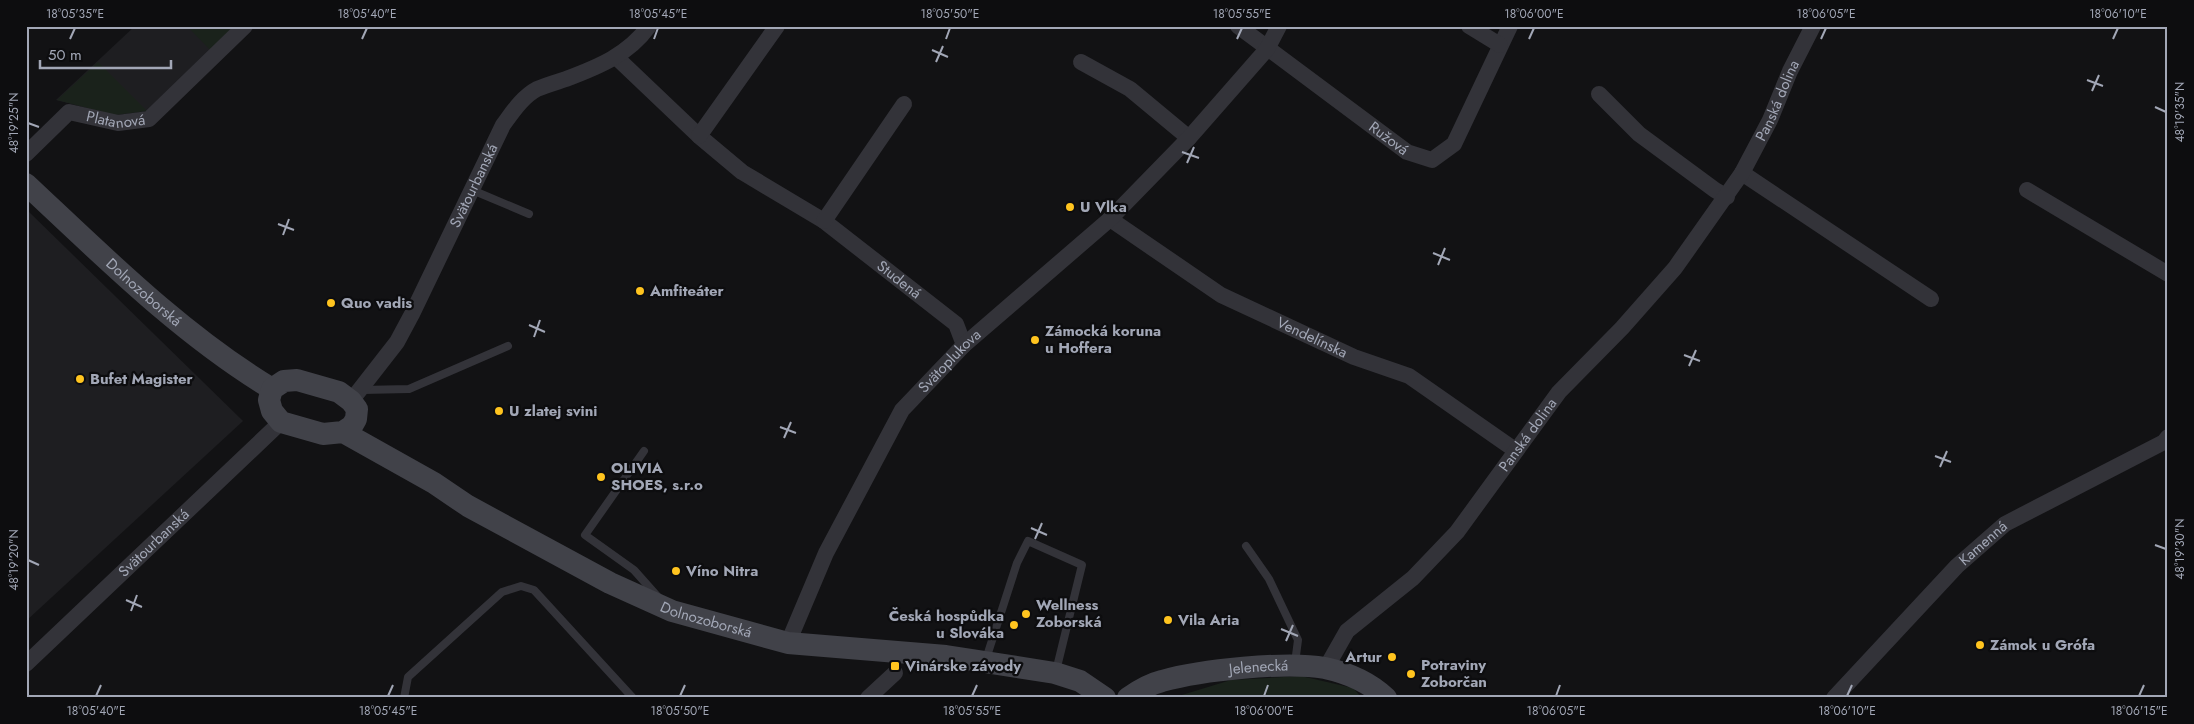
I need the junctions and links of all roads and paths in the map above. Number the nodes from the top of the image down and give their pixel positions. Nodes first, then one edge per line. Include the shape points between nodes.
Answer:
1 (245, 26) edge
2 (649, 26) edge
3 (777, 26) edge
4 (1238, 26) edge
5 (1279, 26) edge
6 (1469, 26) edge
7 (1510, 26) edge
8 (1812, 26) edge
9 (1500, 45) junction
10 (1268, 49) junction
11 (617, 58) junction
12 (1081, 62) dead end
13 (1599, 94) dead end
14 (904, 104) dead end
15 (699, 136) junction
16 (1189, 138) junction
17 (26, 154) edge
18 (1742, 173) junction
19 (26, 184) edge
20 (472, 190) junction
21 (2027, 190) dead end
22 (1727, 197) junction
23 (529, 214) dead end
24 (1110, 219) junction
25 (824, 222) junction
26 (2168, 274) edge
27 (1931, 299) dead end
28 (508, 346) dead end
29 (964, 346) junction
30 (272, 389) junction
31 (355, 395) junction
32 (281, 422) junction
33 (343, 432) junction
34 (2168, 438) edge
35 (1515, 450) junction
36 (644, 452) dead end
37 (1246, 546) dead end
38 (672, 611) junction
39 (788, 644) junction
40 (986, 660) junction
41 (26, 664) edge
42 (1294, 665) junction
43 (1326, 668) junction
44 (895, 673) dead end
45 (1055, 673) junction
46 (404, 698) edge
47 (633, 698) edge
48 (868, 698) edge
49 (1105, 698) edge
50 (1128, 698) edge
51 (1386, 698) edge
52 (1834, 698) edge

1 - 17 street, Platanová via 149,119 118,123 69,112
2 - 11 street, Svätourbanská
3 - 15 street
4 - 10 street, Ružová
5 - 10 street, Svätoplukova
6 - 9 street
7 - 9 street, Ružová
8 - 18 street, Panská dolina
9 - 10 street, Ružová via 1454,144 1432,160 1407,152
10 - 16 street, Svätoplukova
11 - 15 street, Studená
11 - 20 street, Svätourbanská via 536,90 519,104 503,126
12 - 16 street via 1130,90
13 - 22 street via 1639,134
14 - 25 street
15 - 25 street, Studená via 742,172
16 - 24 street, Svätoplukova
18 - 22 street, Panská dolina
18 - 27 street
19 - 30 street, Dolnozoborská via 122,274 233,365
20 - 23 lane
20 - 31 street, Svätourbanská via 397,342
21 - 26 street
22 - 35 street, Panská dolina via 1675,268 1559,392
24 - 29 street, Svätoplukova
24 - 35 street, Vendelínska via 1221,296 1354,357 1409,376
25 - 29 street, Studená via 956,324
28 - 31 lane via 409,389
29 - 39 street, Svätoplukova via 902,410 826,553
30 - 31 street via 284,381 297,380
30 - 32 street via 269,400 272,411
31 - 33 street via 356,419
32 - 33 street via 323,434
32 - 41 street, Svätourbanská
33 - 38 street, Dolnozoborská via 434,482 493,520 610,583
34 - 52 street, Kamenná via 2004,524 1957,566
35 - 43 street, Panská dolina via 1457,532 1413,578 1347,631
36 - 38 lane via 585,535 634,570
37 - 42 lane via 1269,579 1298,640
38 - 39 street, Dolnozoborská
39 - 40 street, Dolnozoborská
40 - 45 street, Dolnozoborská
40 - 45 lane via 1016,563 1028,541 1082,565
42 - 43 street, Jelenecká
42 - 50 street, Jelenecká via 1222,671 1162,681
43 - 51 street, Jelenecká via 1358,678
44 - 48 street
45 - 49 street, Dolnozoborská via 1080,680
46 - 47 lane via 408,677 502,592 521,586 534,590

